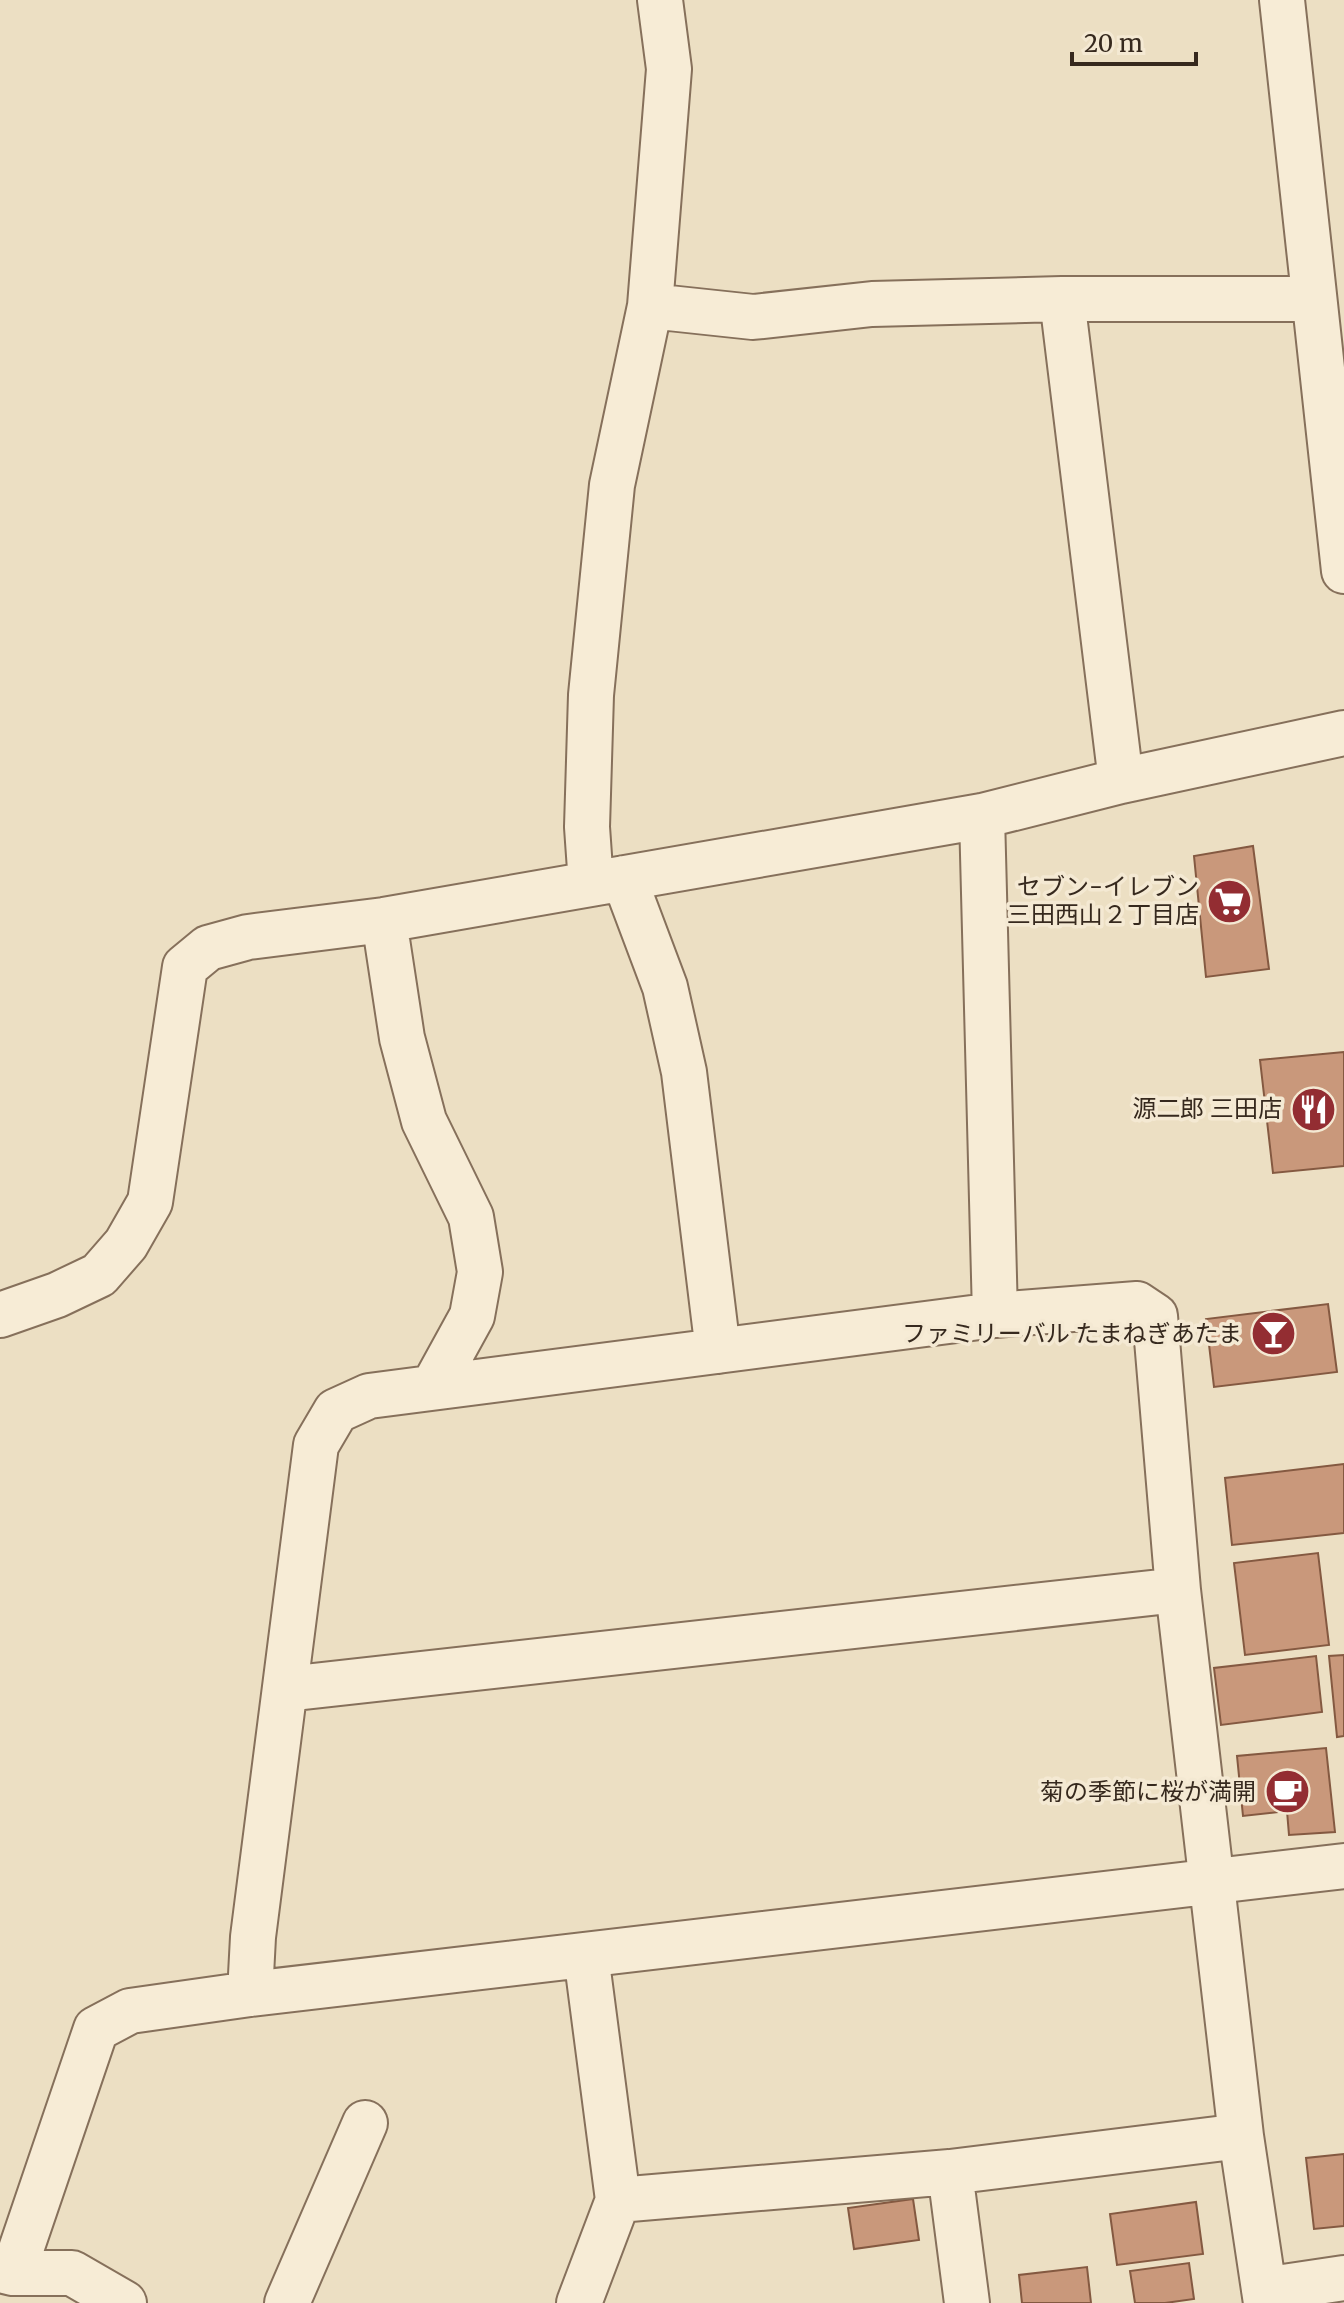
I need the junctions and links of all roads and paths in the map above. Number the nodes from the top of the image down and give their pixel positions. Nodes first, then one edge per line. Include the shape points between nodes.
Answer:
1 (660, 0) edge
2 (1283, 0) edge
3 (1062, 299) junction
4 (1313, 299) junction
5 (650, 306) junction
6 (1344, 571) edge
7 (1344, 733) edge
8 (1121, 781) junction
9 (982, 816) junction
10 (607, 881) junction
11 (384, 920) junction
12 (0, 1315) edge
13 (995, 1315) junction
14 (718, 1351) junction
15 (433, 1387) junction
16 (1178, 1590) junction
17 (286, 1689) junction
18 (1344, 1866) edge
19 (1213, 1882) junction
20 (586, 1955) junction
21 (250, 1994) junction
22 (365, 2123) dead end
23 (1241, 2136) junction
24 (950, 2172) junction
25 (618, 2200) junction
26 (7, 2271) edge
27 (1344, 2278) edge
28 (1265, 2296) edge
29 (124, 2303) edge
30 (287, 2303) edge
31 (579, 2303) edge
32 (967, 2303) edge

1 - 5 street via 669,69
2 - 4 street
3 - 4 street
3 - 5 street via 872,304 753,317
3 - 8 street
4 - 6 street
5 - 10 street via 611,500 591,695 587,769
7 - 8 street
8 - 9 street
9 - 10 street
9 - 13 street
10 - 11 street
10 - 14 street via 665,987 684,1072
11 - 12 street via 248,937 208,948 185,967 150,1202 126,1244 99,1275
11 - 15 street via 402,1038 424,1121 471,1217 480,1272 472,1316
13 - 14 street
13 - 16 street via 1137,1304 1155,1316
14 - 15 street
15 - 17 street via 369,1396 336,1411 316,1445
16 - 17 street
16 - 19 street
17 - 21 street
18 - 19 street
19 - 20 street
19 - 23 street
20 - 21 street
20 - 25 street
21 - 26 street via 130,2011 96,2029
22 - 30 street
23 - 24 street
23 - 28 street
24 - 25 street
24 - 32 street
25 - 31 street
26 - 29 street via 72,2273
27 - 28 street

